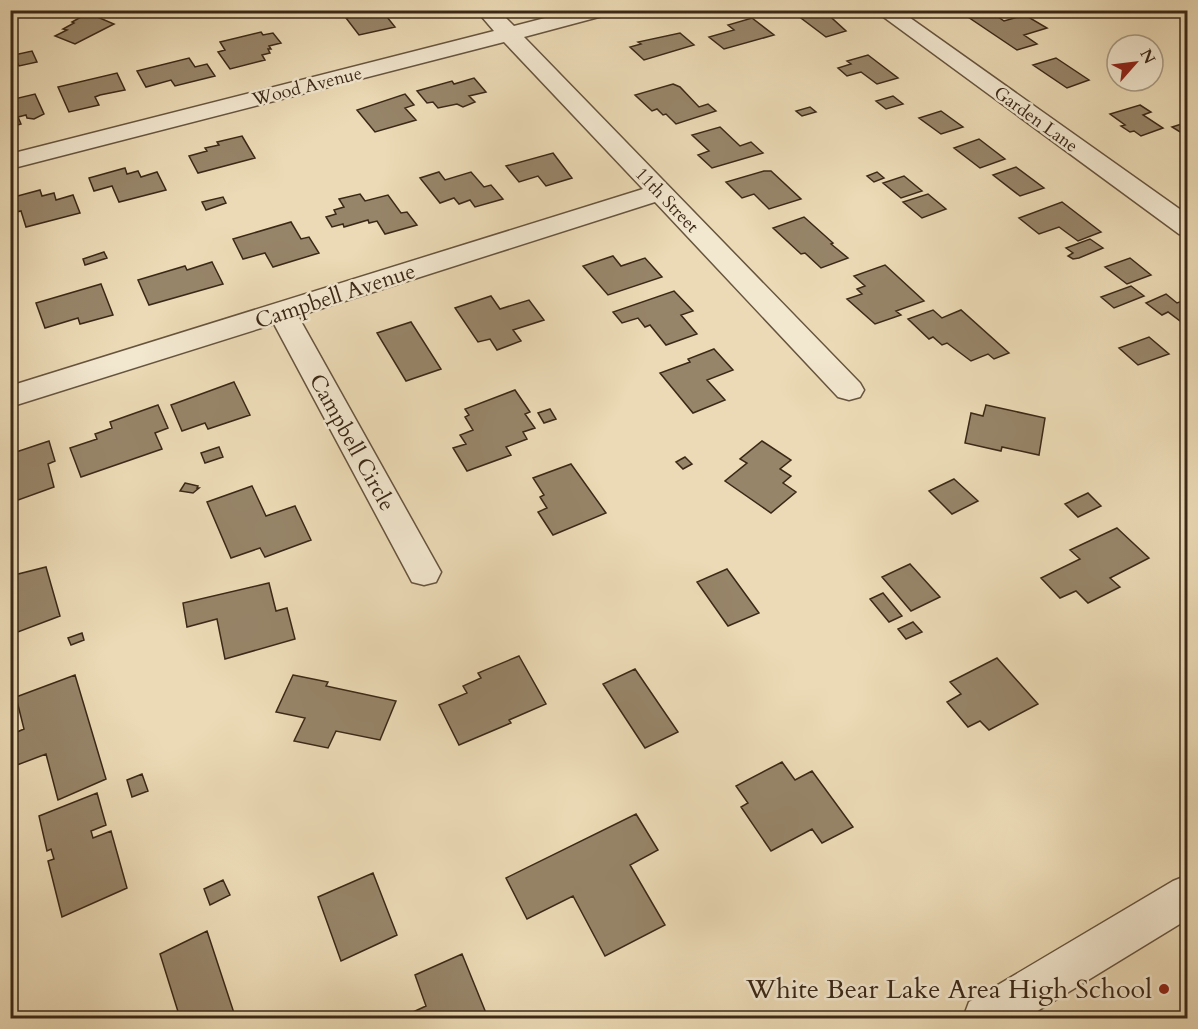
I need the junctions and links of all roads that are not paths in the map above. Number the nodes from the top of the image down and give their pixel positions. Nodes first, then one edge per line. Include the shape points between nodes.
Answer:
1 (486, 10) edge
2 (603, 10) edge
3 (884, 10) edge
4 (508, 34) junction
5 (10, 162) edge
6 (660, 192) junction
7 (1188, 228) edge
8 (282, 312) junction
9 (849, 390) dead end
10 (10, 397) edge
11 (424, 572) dead end
12 (1188, 895) edge
13 (985, 1018) edge

1 - 4 street, 11th Street
2 - 4 street, Wood Avenue
3 - 7 street, Garden Lane
4 - 5 street, Wood Avenue
4 - 6 street, 11th Street
6 - 8 street, Campbell Avenue
6 - 9 street, 11th Street
8 - 10 street, Campbell Avenue
8 - 11 street, Campbell Circle
12 - 13 street

